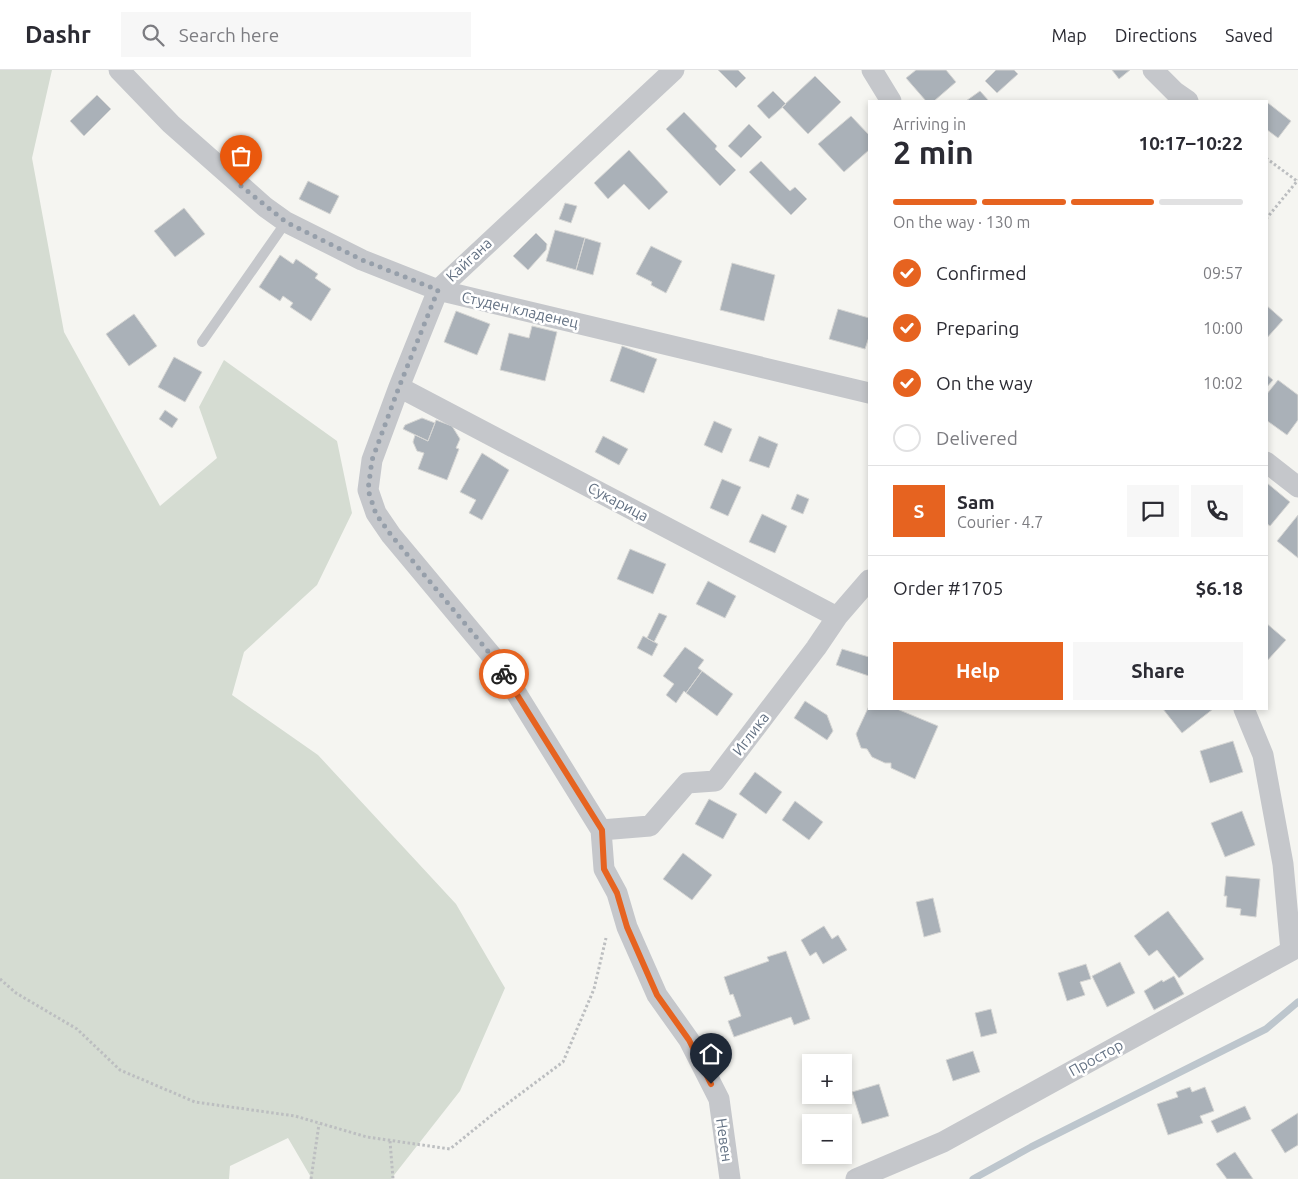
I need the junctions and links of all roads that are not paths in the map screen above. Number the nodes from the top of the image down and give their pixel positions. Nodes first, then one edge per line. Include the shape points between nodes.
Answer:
1 (118, 70) edge
2 (674, 70) edge
3 (872, 70) edge
4 (1152, 70) edge
5 (890, 100) edge
6 (1187, 100) edge
7 (286, 222) junction
8 (438, 290) junction
9 (202, 342) dead end
10 (399, 387) junction
11 (868, 392) edge
12 (1268, 464) edge
13 (1298, 487) edge
14 (868, 581) edge
15 (837, 617) junction
16 (1244, 710) edge
17 (602, 830) junction
18 (1294, 949) edge
19 (895, 1171) edge
20 (730, 1179) edge
21 (856, 1179) edge

1 - 7 street, Студен кладенец via 178,130
2 - 8 street, Кайгана
3 - 5 street
4 - 6 street
7 - 8 street, Студен кладенец via 362,260
7 - 9 lane
8 - 10 street, Кайгана
8 - 11 street, Студен кладенец
10 - 15 street, Сукарица
10 - 17 street, Кайгана via 372,460 368,490 376,514 497,662
12 - 13 street
14 - 15 street, Иглика
15 - 17 street, Иглика via 715,781 686,783 650,826
16 - 18 street via 1265,764 1284,864
17 - 20 street, Невен via 604,869 617,893 627,927 657,995 689,1040 719,1099
18 - 19 street, Простор
19 - 21 street

